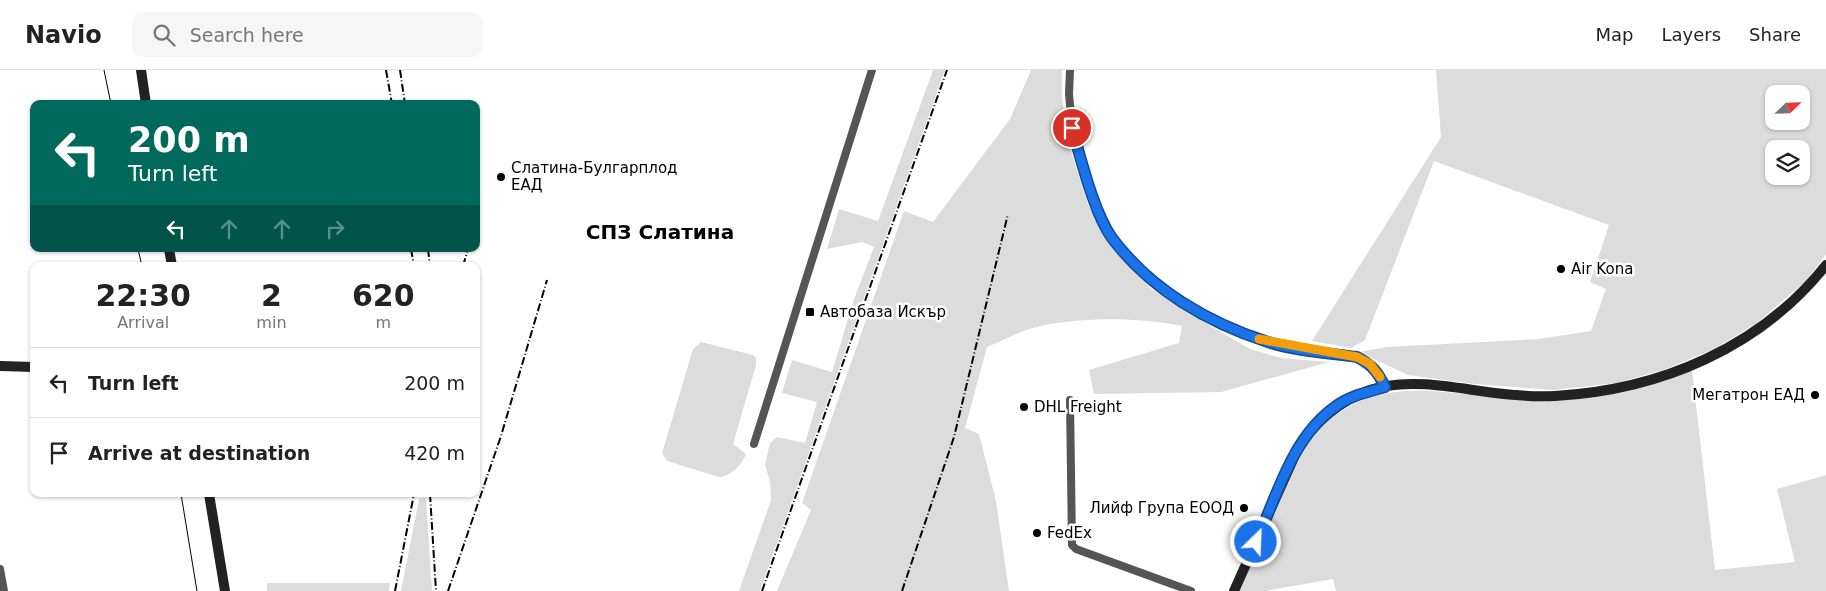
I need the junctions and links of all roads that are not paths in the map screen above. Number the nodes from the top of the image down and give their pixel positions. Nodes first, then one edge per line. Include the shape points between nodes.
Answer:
1 (141, 70) edge
2 (872, 70) edge
3 (1070, 70) edge
4 (145, 100) edge
5 (1826, 265) edge
6 (0, 366) edge
7 (30, 367) edge
8 (1385, 387) junction
9 (1070, 400) dead end
10 (754, 444) dead end
11 (209, 497) edge
12 (0, 569) edge
13 (4, 591) edge
14 (225, 591) edge
15 (1192, 591) edge
16 (1234, 591) edge

1 - 4 street
2 - 10 street
3 - 8 street via 1072,128 1094,199 1112,237 1142,270 1181,303 1228,328 1269,342 1357,357 1378,372
5 - 8 street via 1809,286 1760,328 1718,354 1668,376 1618,389 1553,396 1409,383
6 - 7 street
8 - 16 street via 1362,393 1335,406 1300,444
9 - 15 street via 1072,545
11 - 14 street
12 - 13 street

